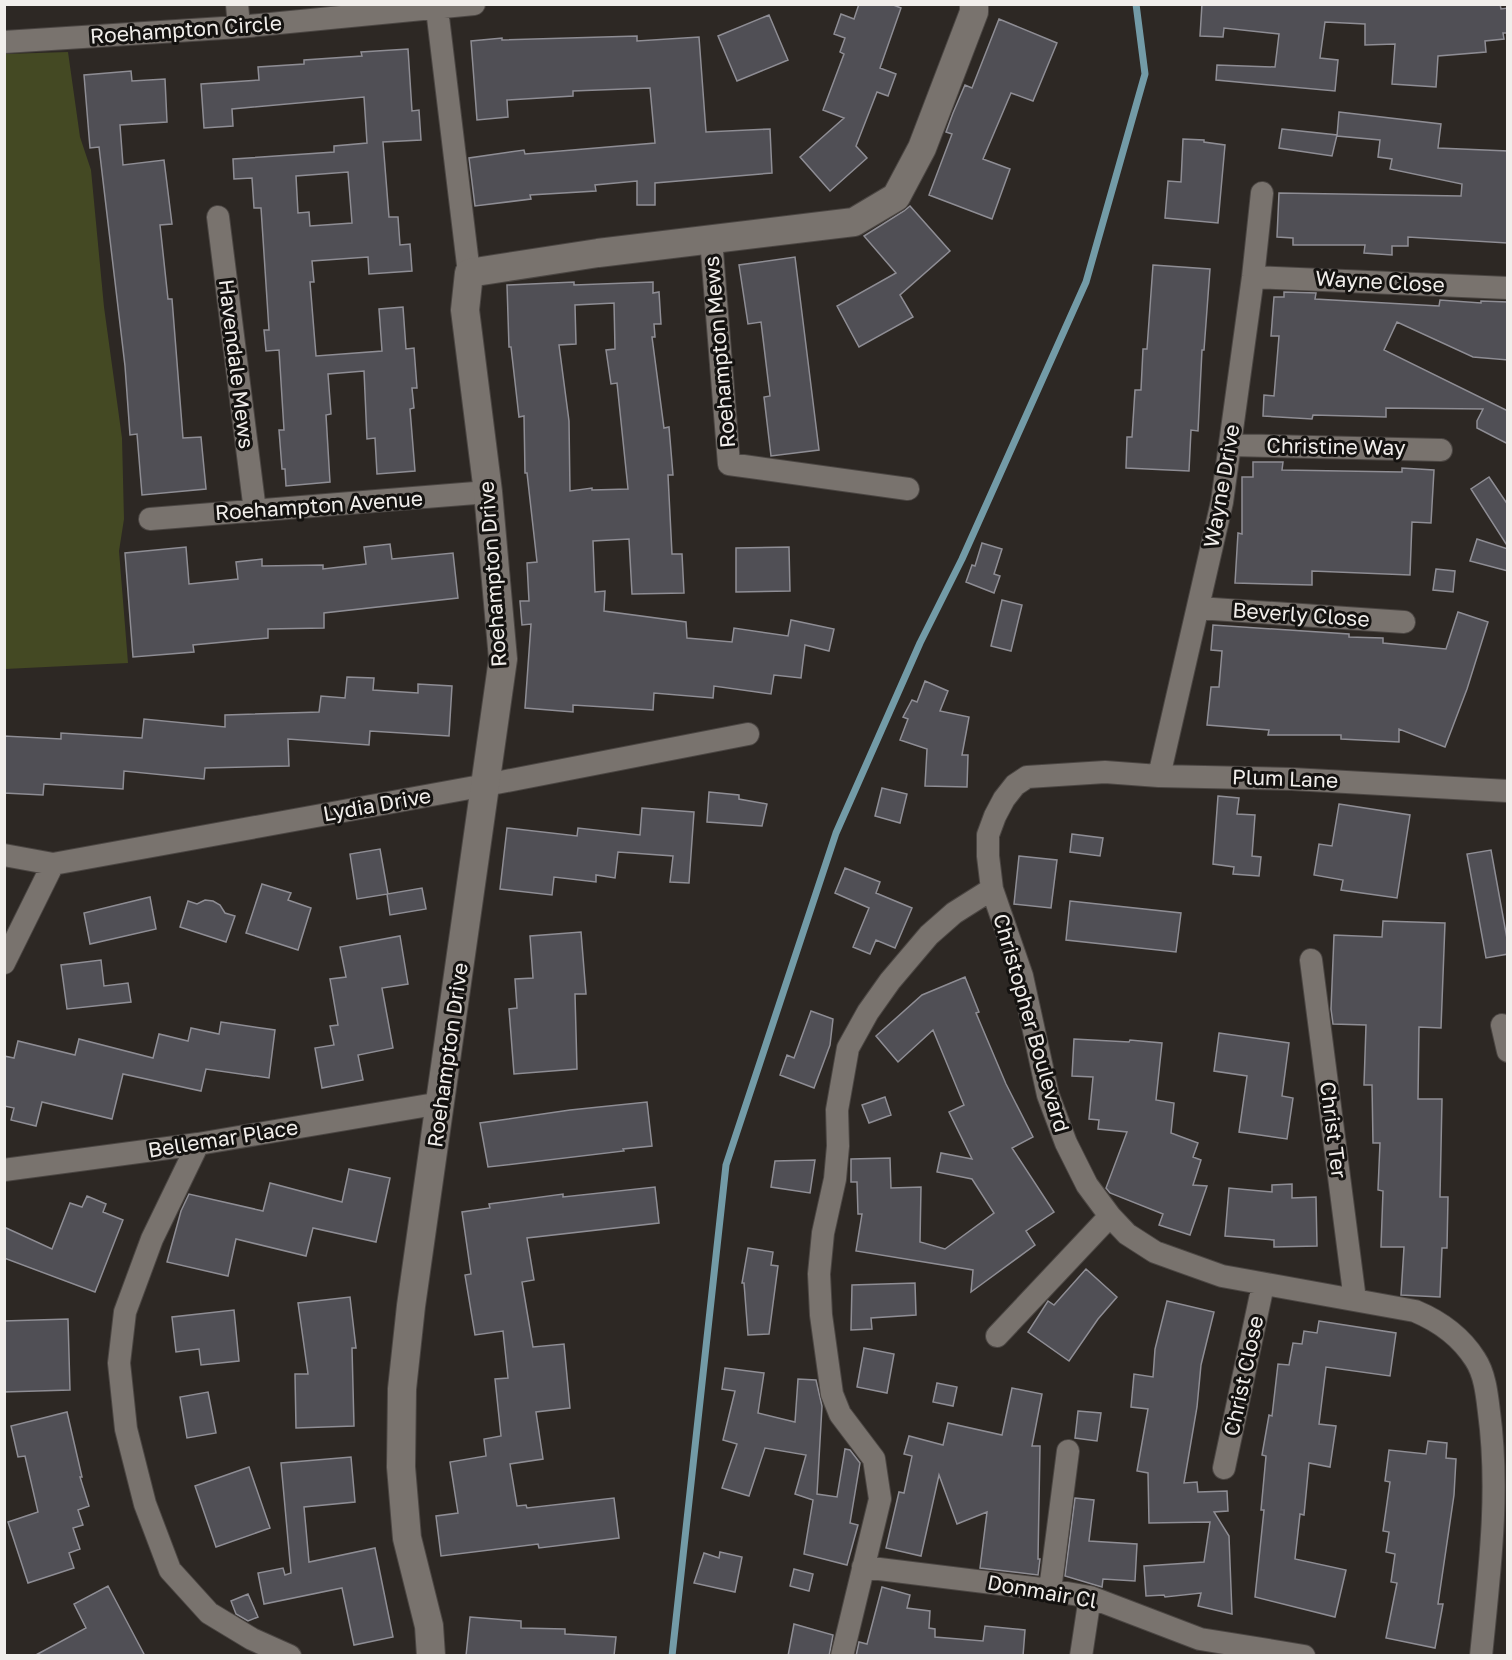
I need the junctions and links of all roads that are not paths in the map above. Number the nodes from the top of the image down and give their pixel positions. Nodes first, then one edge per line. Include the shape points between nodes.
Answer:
1 (237, 4) edge
2 (474, 4) edge
3 (974, 4) edge
4 (437, 9) junction
5 (239, 27) junction
6 (4, 42) edge
7 (1262, 193) dead end
8 (218, 217) dead end
9 (711, 239) junction
10 (469, 273) junction
11 (1253, 277) junction
12 (1508, 288) edge
13 (1231, 445) junction
14 (1441, 450) dead end
15 (908, 489) dead end
16 (488, 492) junction
17 (255, 511) junction
18 (150, 519) dead end
19 (1198, 608) junction
20 (1404, 622) dead end
21 (748, 734) dead end
22 (1063, 774) joint
23 (1159, 776) junction
24 (486, 785) junction
25 (1508, 791) edge
26 (4, 855) edge
27 (53, 864) junction
28 (992, 889) junction
29 (1311, 960) dead end
30 (4, 963) edge
31 (1502, 1025) dead end
32 (1508, 1051) edge
33 (441, 1103) junction
34 (198, 1144) junction
35 (4, 1170) edge
36 (1110, 1216) junction
37 (1263, 1285) junction
38 (1355, 1300) junction
39 (997, 1336) dead end
40 (1500, 1439) edge
41 (1068, 1451) dead end
42 (1224, 1468) dead end
43 (863, 1567) junction
44 (1050, 1590) junction
45 (1090, 1597) junction
46 (291, 1656) edge
47 (431, 1656) edge
48 (842, 1656) edge
49 (1081, 1656) edge
50 (1304, 1656) edge
51 (1481, 1656) edge

1 - 5 street
2 - 4 street, Roehampton Circle
3 - 9 street via 922,148 896,197 854,222
4 - 5 street, Roehampton Circle
4 - 10 street
5 - 6 street, Roehampton Circle
7 - 11 street, Wayne Drive
8 - 17 street, Havendale Mews
9 - 10 street
9 - 15 street, Roehampton Mews via 729,464
10 - 16 street, Roehampton Drive via 465,310
11 - 12 street, Wayne Close
11 - 13 street, Wayne Drive
13 - 14 street, Christine Way
13 - 19 street, Wayne Drive
16 - 17 street, Roehampton Avenue
16 - 24 street, Roehampton Drive via 503,659
17 - 18 street, Roehampton Avenue
19 - 20 street, Beverly Close
19 - 23 street, Wayne Drive
21 - 24 street, Lydia Drive
22 - 23 street, Plum Lane
22 - 28 street, Christopher Boulevard via 1027,777 1004,799 988,835
23 - 25 street, Plum Lane via 1292,778
24 - 27 street, Lydia Drive
24 - 33 street, Roehampton Drive
26 - 27 street, Lydia Drive
27 - 30 street
28 - 36 street, Christopher Boulevard via 1022,976 1048,1095 1087,1185
28 - 43 street via 954,913 929,935 867,1012 849,1048 837,1110 835,1179 819,1274 820,1315 832,1394 840,1414 874,1459 877,1472 880,1499
29 - 38 street, Christ Ter
31 - 32 street
33 - 34 street, Bellemar Place
33 - 47 street, Roehampton Drive via 402,1389 401,1467 407,1538 429,1626
34 - 35 street, Bellemar Place
34 - 46 street via 152,1239 125,1312 119,1363 126,1429 145,1504 170,1570 208,1613
36 - 37 street, Christopher Boulevard via 1127,1234 1155,1252 1222,1276
36 - 39 street
37 - 38 street, Christopher Boulevard
37 - 42 street, Christ Close
38 - 40 street, Christopher Boulevard via 1415,1311 1447,1328 1476,1360
40 - 51 street, Christopher Boulevard
41 - 44 street
43 - 44 street, Donmair Cl
43 - 48 street
44 - 45 street, Donmair Cl
45 - 49 street
45 - 50 street, Donmair Cl via 1200,1638

